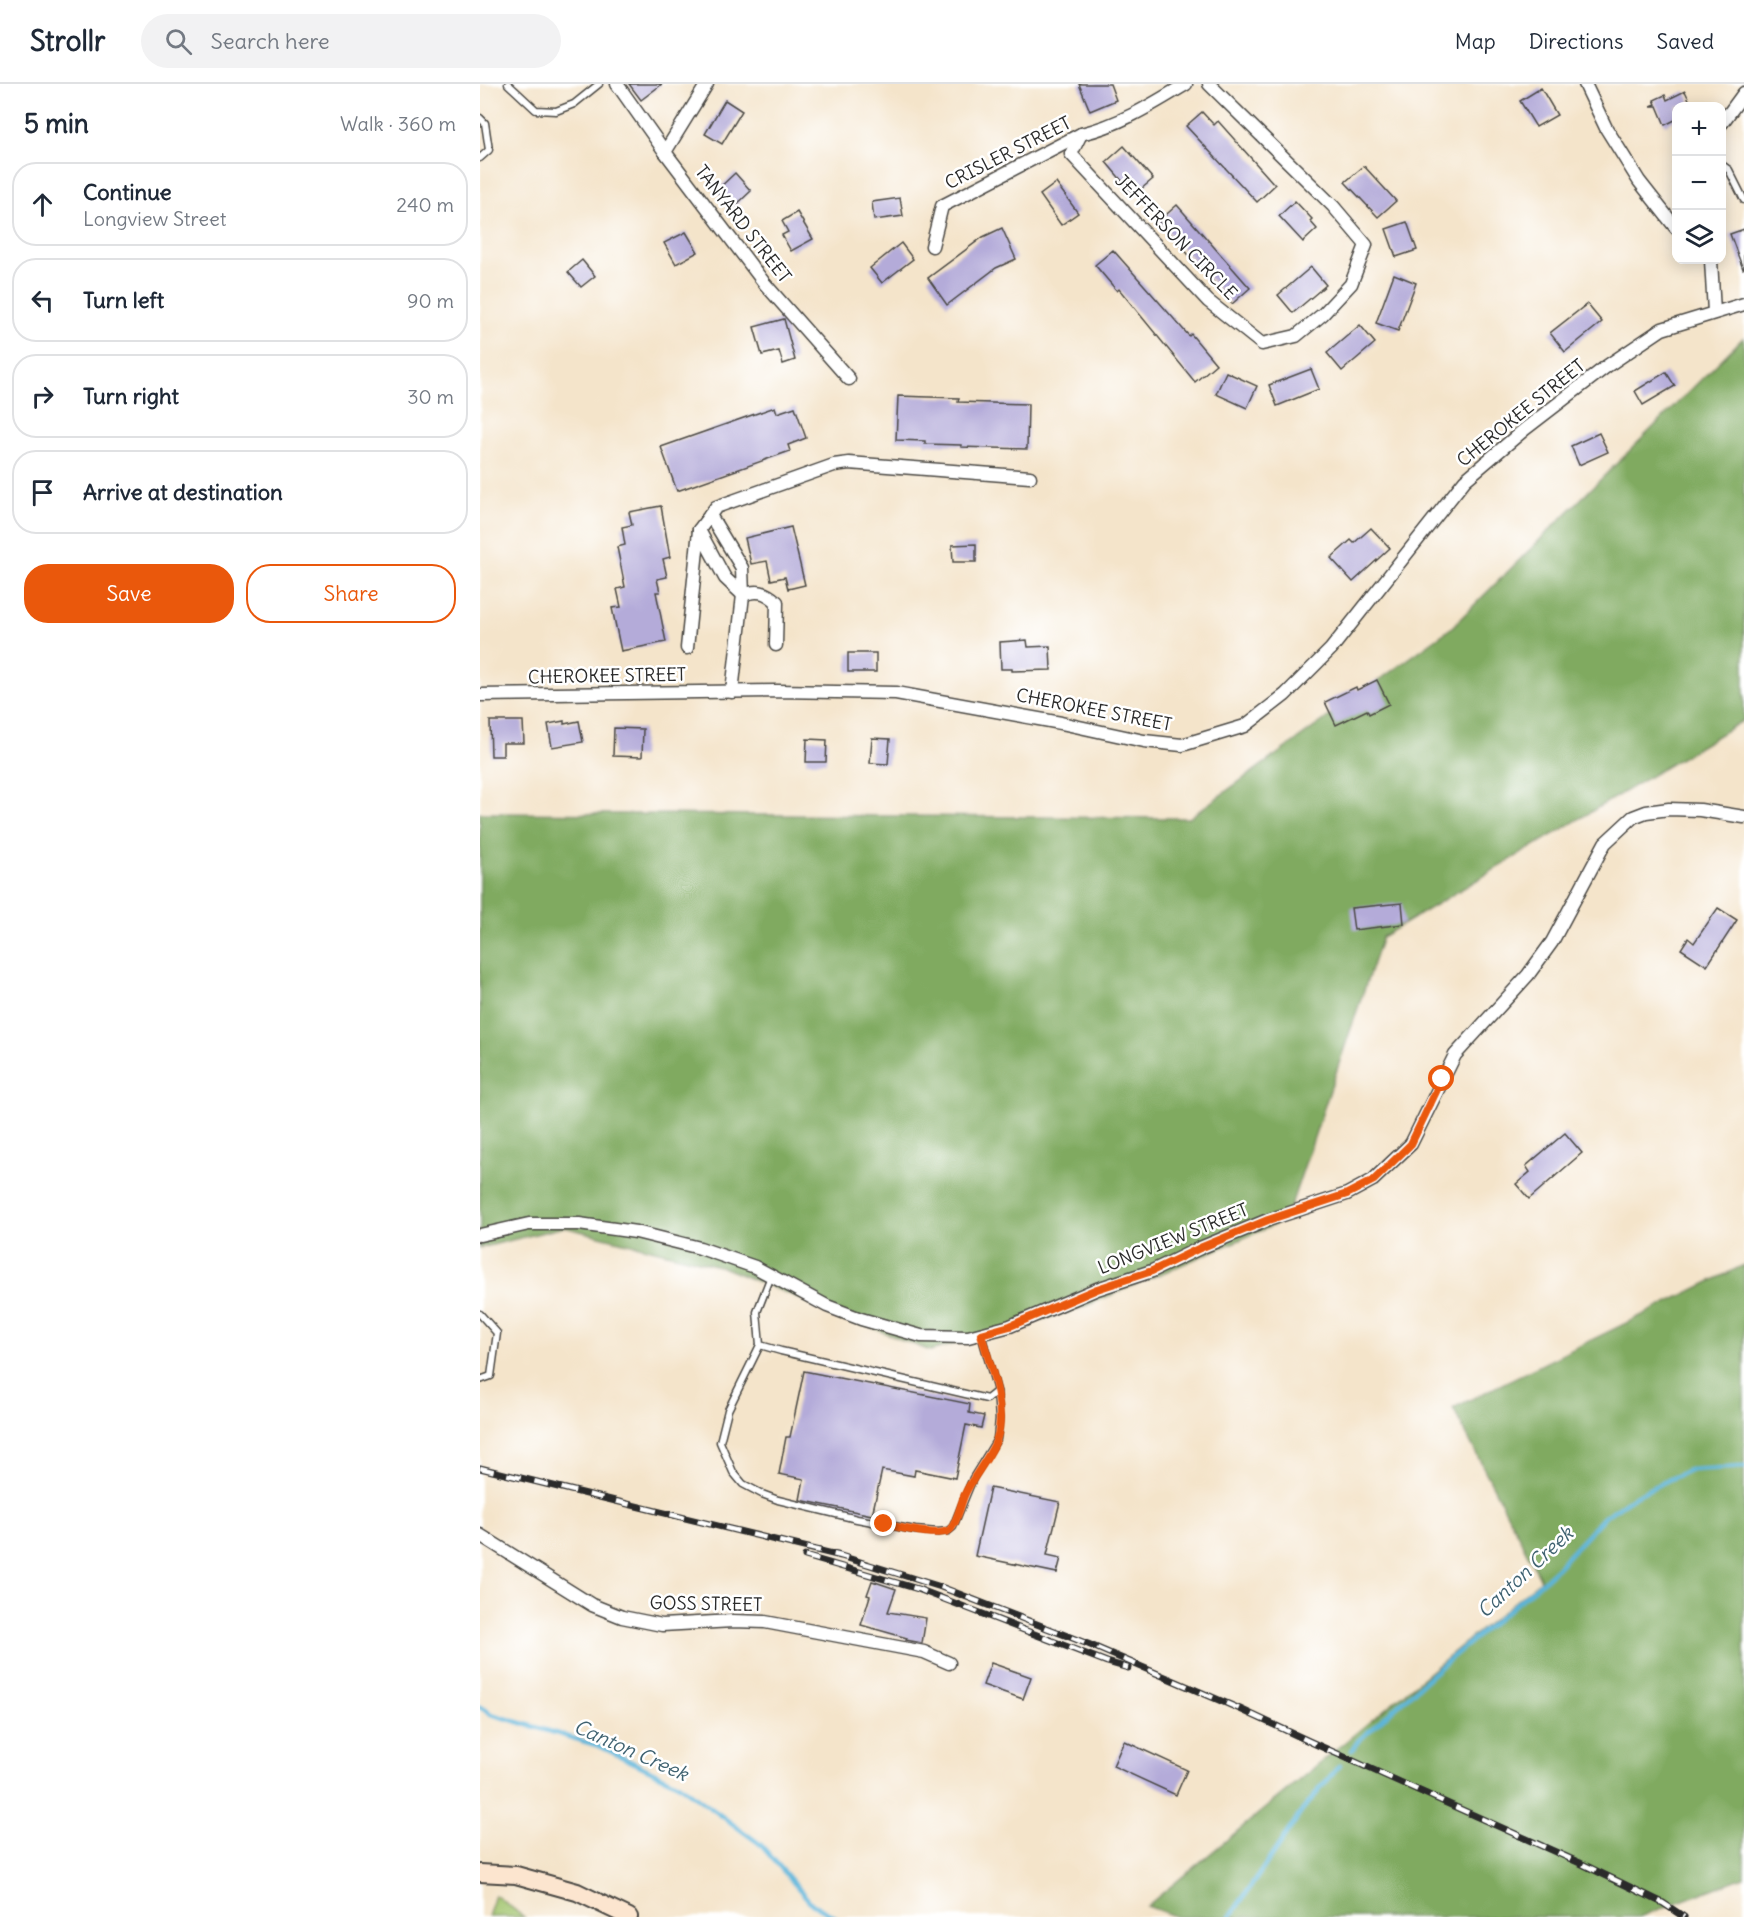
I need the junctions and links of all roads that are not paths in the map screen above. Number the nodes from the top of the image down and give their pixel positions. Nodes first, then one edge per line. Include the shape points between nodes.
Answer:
1 (508, 84) edge
2 (599, 84) edge
3 (617, 84) edge
4 (707, 84) edge
5 (1186, 84) edge
6 (1209, 84) edge
7 (1585, 84) edge
8 (1744, 93) edge
9 (480, 118) edge
10 (1726, 118) edge
11 (1081, 134) junction
12 (665, 152) junction
13 (480, 158) edge
14 (1726, 168) edge
15 (1744, 200) edge
16 (1672, 222) edge
17 (932, 246) dead end
18 (1704, 264) edge
19 (1711, 264) edge
20 (1712, 273) junction
21 (1744, 304) edge
22 (1714, 312) junction
23 (849, 379) dead end
24 (1030, 477) dead end
25 (710, 515) junction
26 (699, 530) junction
27 (742, 595) junction
28 (776, 645) dead end
29 (687, 648) dead end
30 (732, 692) junction
31 (480, 694) edge
32 (1744, 817) edge
33 (480, 1235) edge
34 (771, 1276) junction
35 (480, 1314) edge
36 (981, 1334) junction
37 (760, 1345) junction
38 (480, 1380) edge
39 (997, 1391) junction
40 (480, 1536) edge
41 (949, 1663) dead end
42 (480, 1873) edge
43 (629, 1917) edge

1 - 2 lane via 536,110 556,111 574,104
3 - 12 street, TANYARD STREET
4 - 12 street
5 - 11 street, CRISLER STREET via 1101,130
6 - 11 street, JEFFERSON CIRCLE via 1333,206 1366,245 1351,284 1296,336 1262,344 1208,301 1071,154
7 - 16 street via 1606,128 1639,181
8 - 10 street
9 - 13 lane via 485,123 489,150
11 - 17 street, CRISLER STREET via 942,206
12 - 23 street, TANYARD STREET via 765,284
14 - 15 lane
18 - 20 street
19 - 20 street
20 - 22 street
21 - 22 street, CHEROKEE STREET
22 - 30 street, CHEROKEE STREET via 1662,329 1607,366 1465,480 1331,649 1285,695 1245,726 1182,745 896,693
24 - 25 street via 849,463 716,507
25 - 26 street
25 - 27 street via 742,568
26 - 27 street via 725,578
26 - 29 street
27 - 28 street via 752,591 767,593 777,602
27 - 30 street
30 - 31 street, CHEROKEE STREET
32 - 36 street, LONGVIEW STREET via 1700,810 1646,812 1633,817 1605,843 1552,942 1528,975 1455,1055 1411,1144 1374,1180 1347,1194 1268,1220 1152,1271
33 - 34 street, LONGVIEW STREET via 529,1224 579,1224 636,1232 700,1248
34 - 36 street, LONGVIEW STREET via 827,1306 887,1327 945,1338
34 - 37 lane via 757,1312
35 - 38 lane via 497,1333 491,1376
36 - 39 lane
37 - 39 lane via 987,1400
37 - 39 lane via 728,1410 720,1442 733,1472 743,1484 762,1494 857,1520 926,1531 948,1531 953,1527 964,1495 997,1439
40 - 41 street, GOSS STREET via 592,1605 622,1617 662,1625 765,1622 924,1652
42 - 43 street via 516,1875 577,1892

